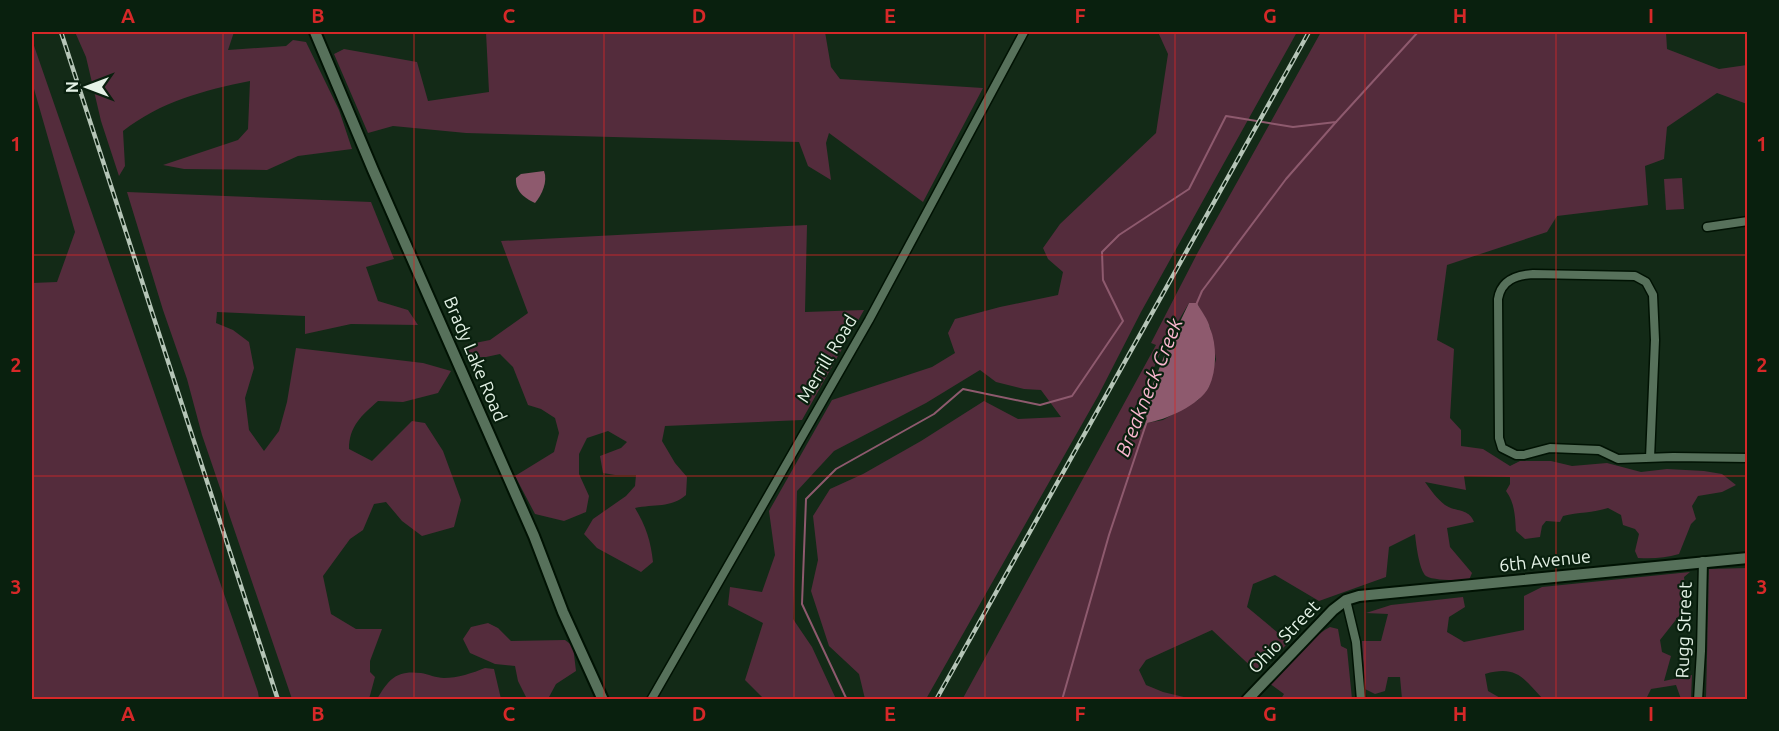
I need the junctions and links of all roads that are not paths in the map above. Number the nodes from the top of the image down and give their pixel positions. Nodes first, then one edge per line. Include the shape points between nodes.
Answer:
1 (315, 32) edge
2 (1024, 32) edge
3 (1748, 222) edge
4 (1707, 228) dead end
5 (1650, 458) junction
6 (1748, 458) edge
7 (1748, 558) edge
8 (1702, 561) junction
9 (1346, 600) junction
10 (603, 699) edge
11 (651, 699) edge
12 (1247, 699) edge
13 (1361, 699) edge
14 (1698, 699) edge

1 - 10 street, Brady Lake Road
2 - 11 street, Merrill Road via 869,320
3 - 4 street
5 - 5 street via 1618,459 1599,450 1550,448 1516,455 1502,448 1498,299 1507,281 1533,274 1635,276 1646,282 1653,295 1655,332
5 - 6 street
7 - 8 street, 6th Avenue
8 - 9 street, 6th Avenue
8 - 14 street, Rugg Street
9 - 12 street, Ohio Street
9 - 13 street via 1356,642

